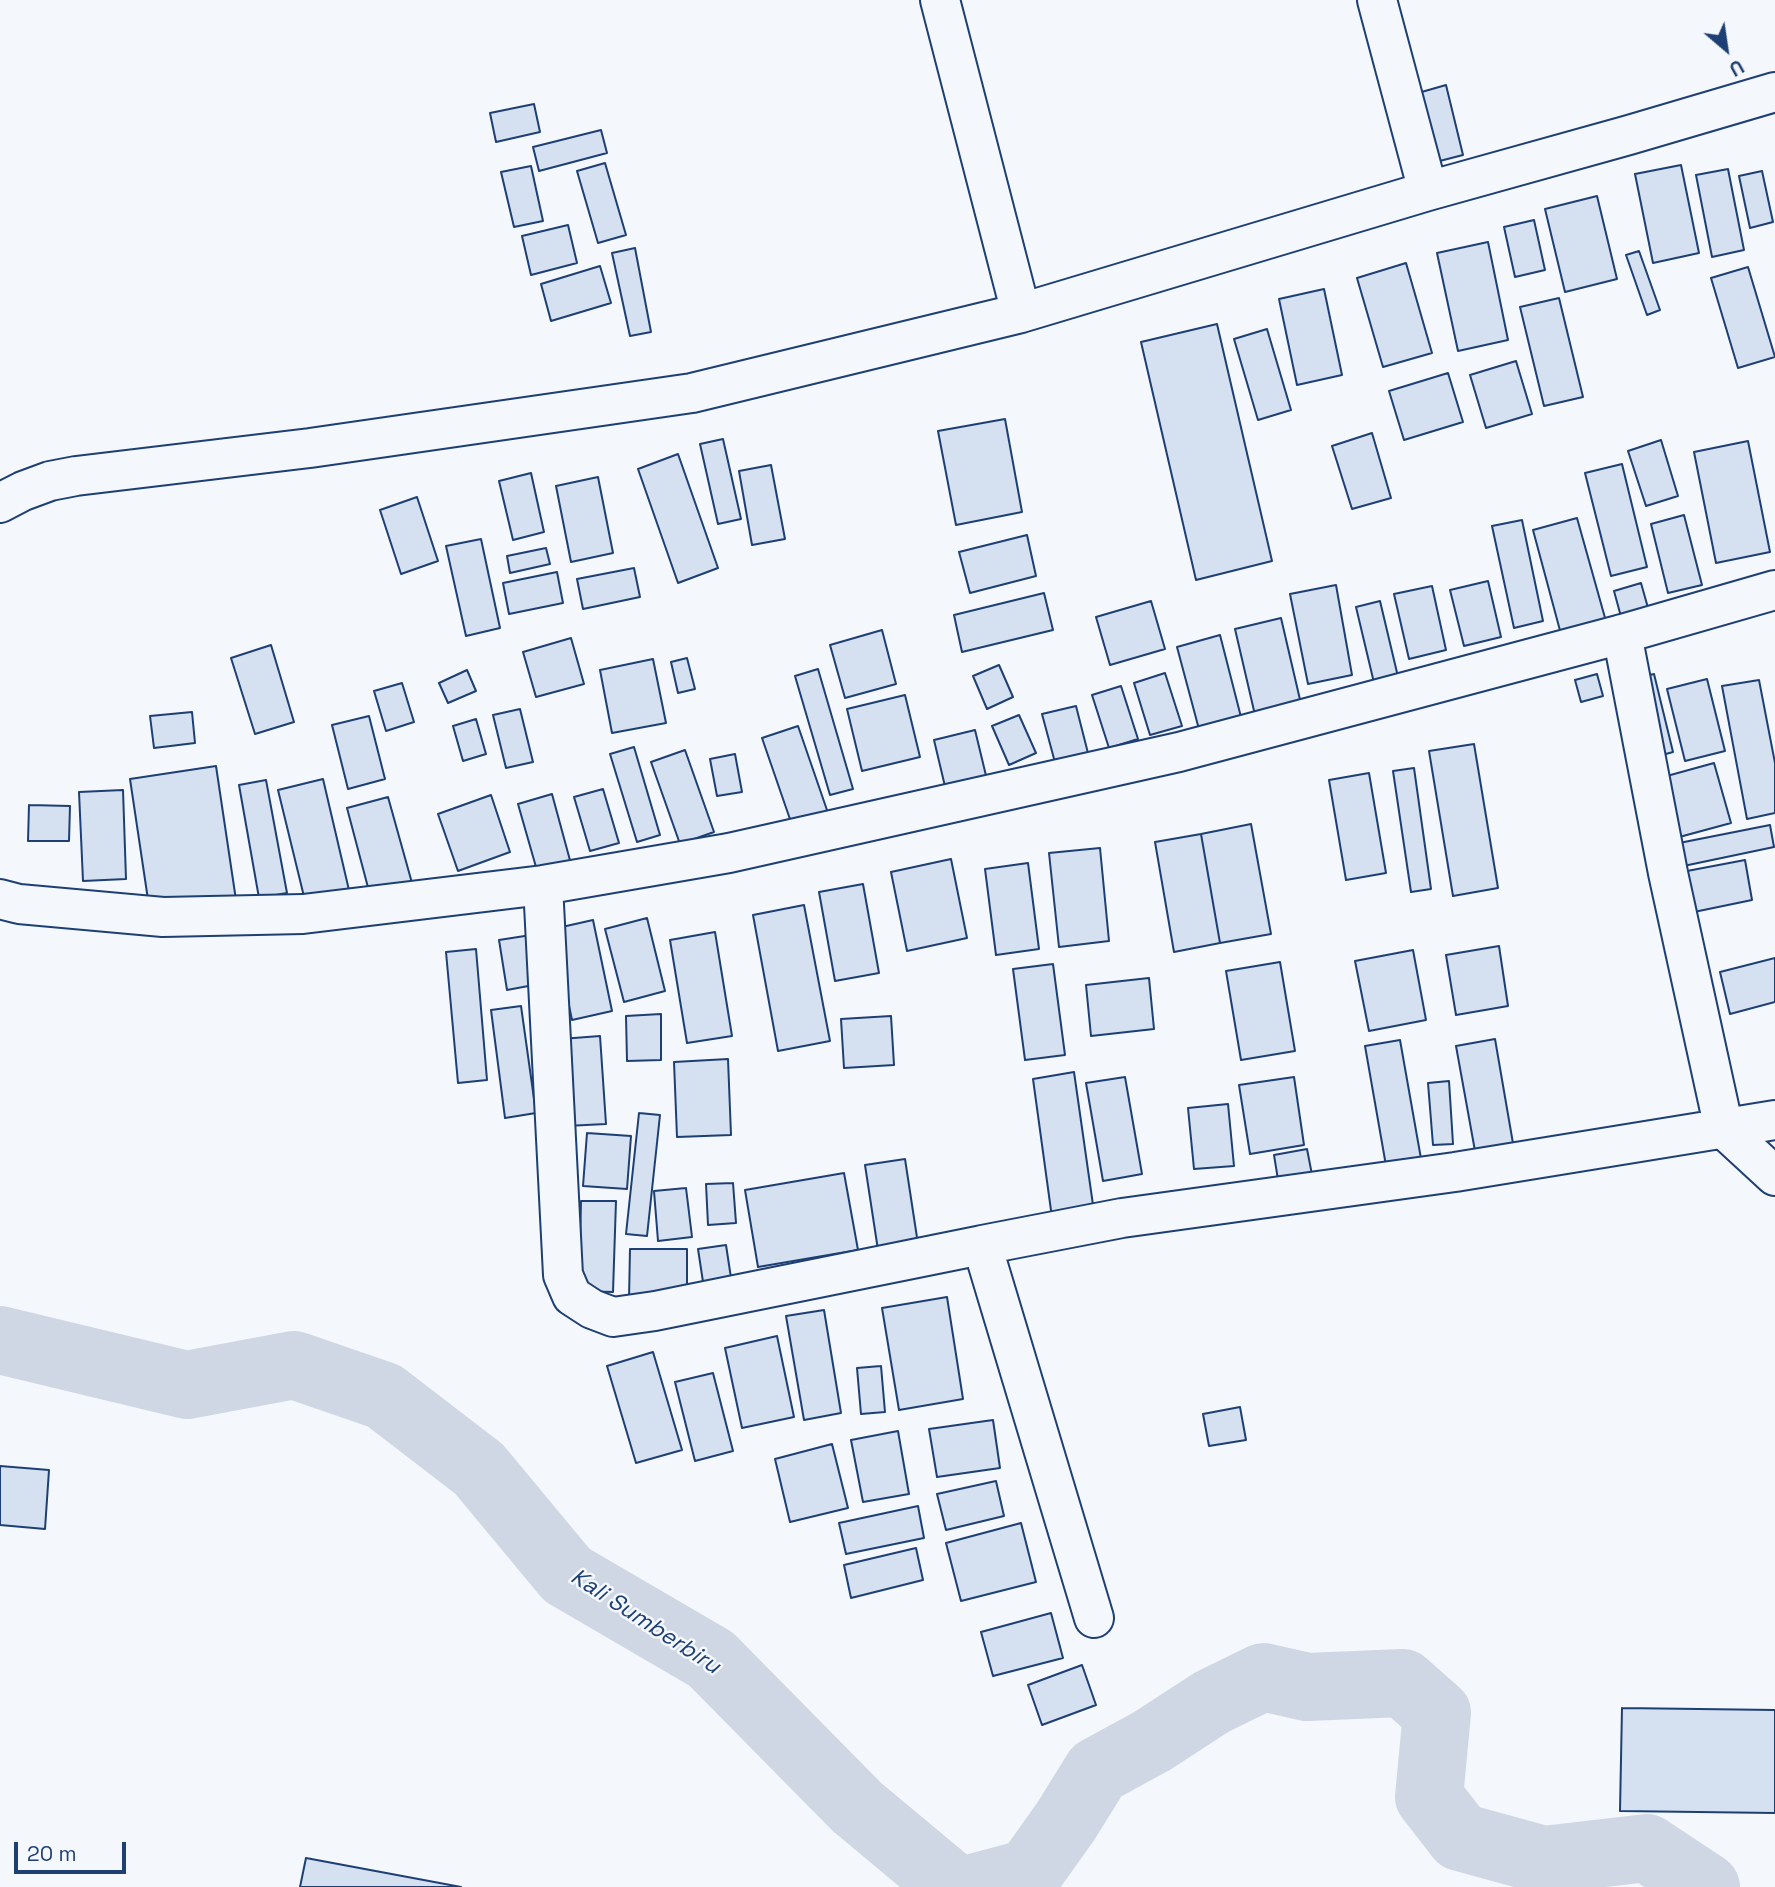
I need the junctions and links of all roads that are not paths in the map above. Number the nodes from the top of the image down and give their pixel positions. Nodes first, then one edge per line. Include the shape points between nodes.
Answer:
1 (940, 0) edge
2 (1377, 0) edge
3 (1775, 92) edge
4 (1428, 191) junction
5 (1021, 313) junction
6 (0, 503) edge
7 (1775, 590) edge
8 (1622, 634) junction
9 (543, 886) junction
10 (0, 899) edge
11 (1775, 1120) edge
12 (1724, 1129) junction
13 (1775, 1176) edge
14 (982, 1245) junction
15 (1094, 1618) dead end

1 - 5 street
2 - 4 street
3 - 4 street
4 - 5 street
5 - 6 street via 692,393 310,448 76,475
7 - 8 street
8 - 9 street via 1179,752 729,853
8 - 12 street
9 - 10 street via 303,914 163,916
9 - 14 street via 563,1276 572,1296 613,1317
11 - 12 street
12 - 13 street
12 - 14 street via 1122,1218
14 - 15 street

